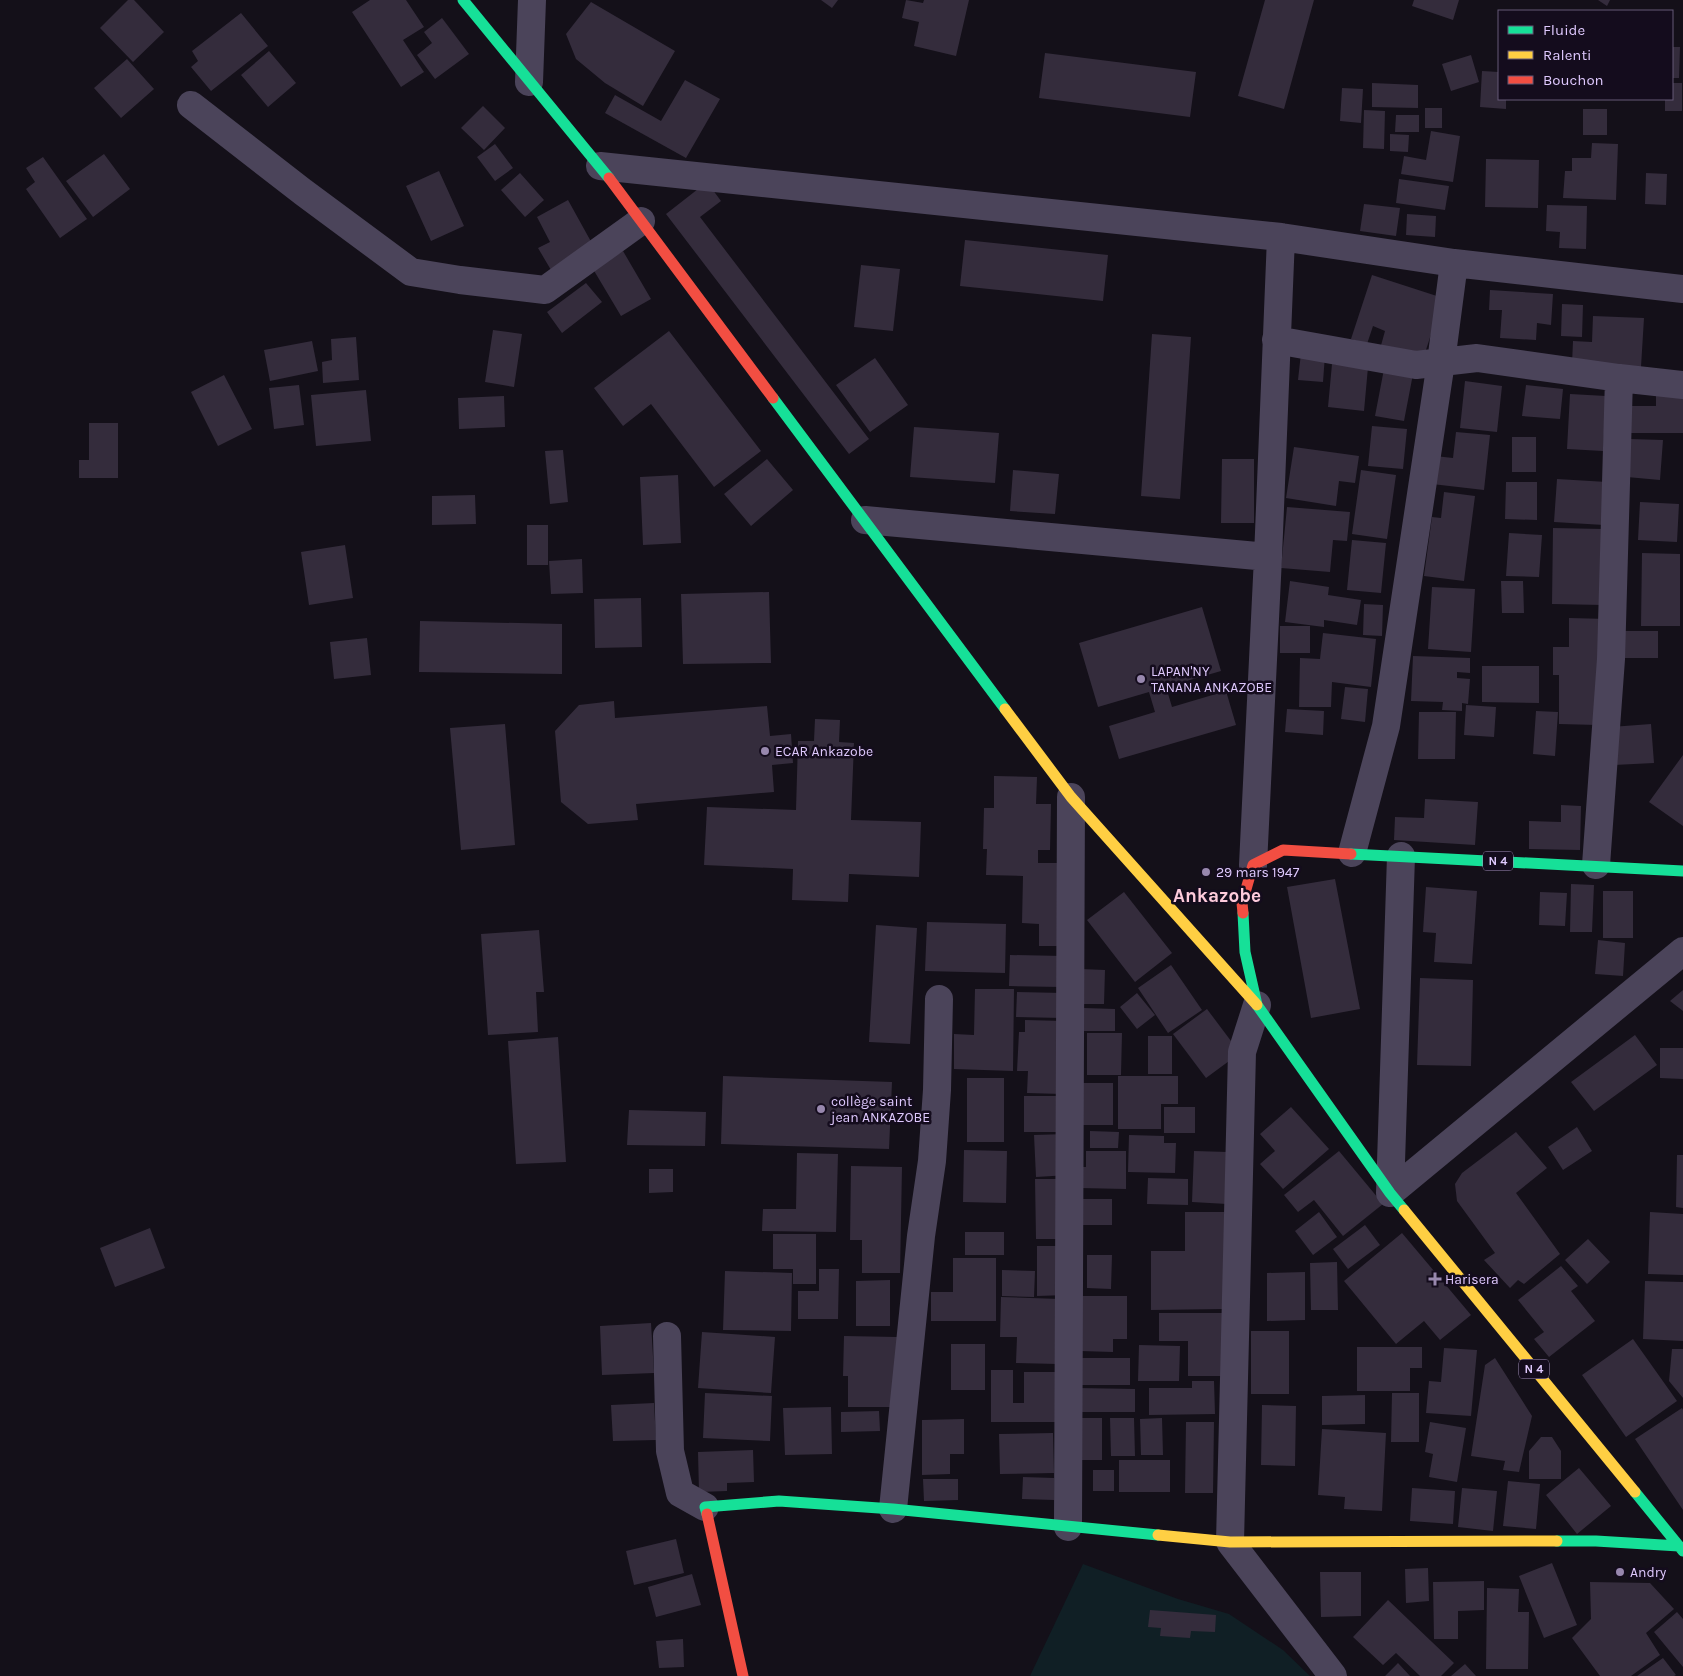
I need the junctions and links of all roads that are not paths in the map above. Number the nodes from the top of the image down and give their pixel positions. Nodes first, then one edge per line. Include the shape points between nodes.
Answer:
1 (463, 0) edge
2 (532, 0) edge
3 (529, 82) junction
4 (190, 105) dead end
5 (600, 166) junction
6 (641, 221) junction
7 (1281, 237) junction
8 (1454, 263) junction
9 (1683, 289) edge
10 (1276, 340) junction
11 (1441, 362) junction
12 (1619, 378) junction
13 (1683, 385) edge
14 (865, 520) junction
15 (1268, 557) junction
16 (1071, 797) junction
17 (1352, 853) junction
18 (1401, 856) junction
19 (1252, 865) junction
20 (1596, 865) junction
21 (1683, 871) edge
22 (1683, 951) edge
23 (939, 999) dead end
24 (1257, 1005) junction
25 (1390, 1192) junction
26 (667, 1336) dead end
27 (705, 1507) junction
28 (893, 1509) junction
29 (1068, 1528) junction
30 (1230, 1542) junction
31 (1681, 1549) edge
32 (742, 1676) edge
33 (1333, 1676) edge

1 - 3 street
2 - 3 street
3 - 5 street
4 - 6 street via 411,272 545,290
5 - 6 street
5 - 7 street
6 - 14 street
7 - 8 street
7 - 10 street
8 - 9 street
8 - 11 street
10 - 11 street via 1416,365
10 - 15 street
11 - 12 street via 1477,358
11 - 17 street via 1386,726
12 - 13 street
12 - 20 street via 1612,660
14 - 15 street
14 - 16 street
15 - 19 street
16 - 24 street
16 - 29 street
17 - 18 street, N 4
17 - 19 street, N 4 via 1283,850
18 - 20 street, N 4
18 - 25 street
19 - 24 street, N 4 via 1242,903 1245,952
20 - 21 street, N 4
22 - 25 street
23 - 28 street via 932,1160
24 - 25 street, N 4
24 - 30 street via 1242,1052
25 - 31 street, N 4
26 - 27 street via 670,1451 680,1493
27 - 28 street via 779,1501
27 - 32 street
28 - 29 street
29 - 30 street
30 - 31 street via 1596,1541
30 - 33 street

